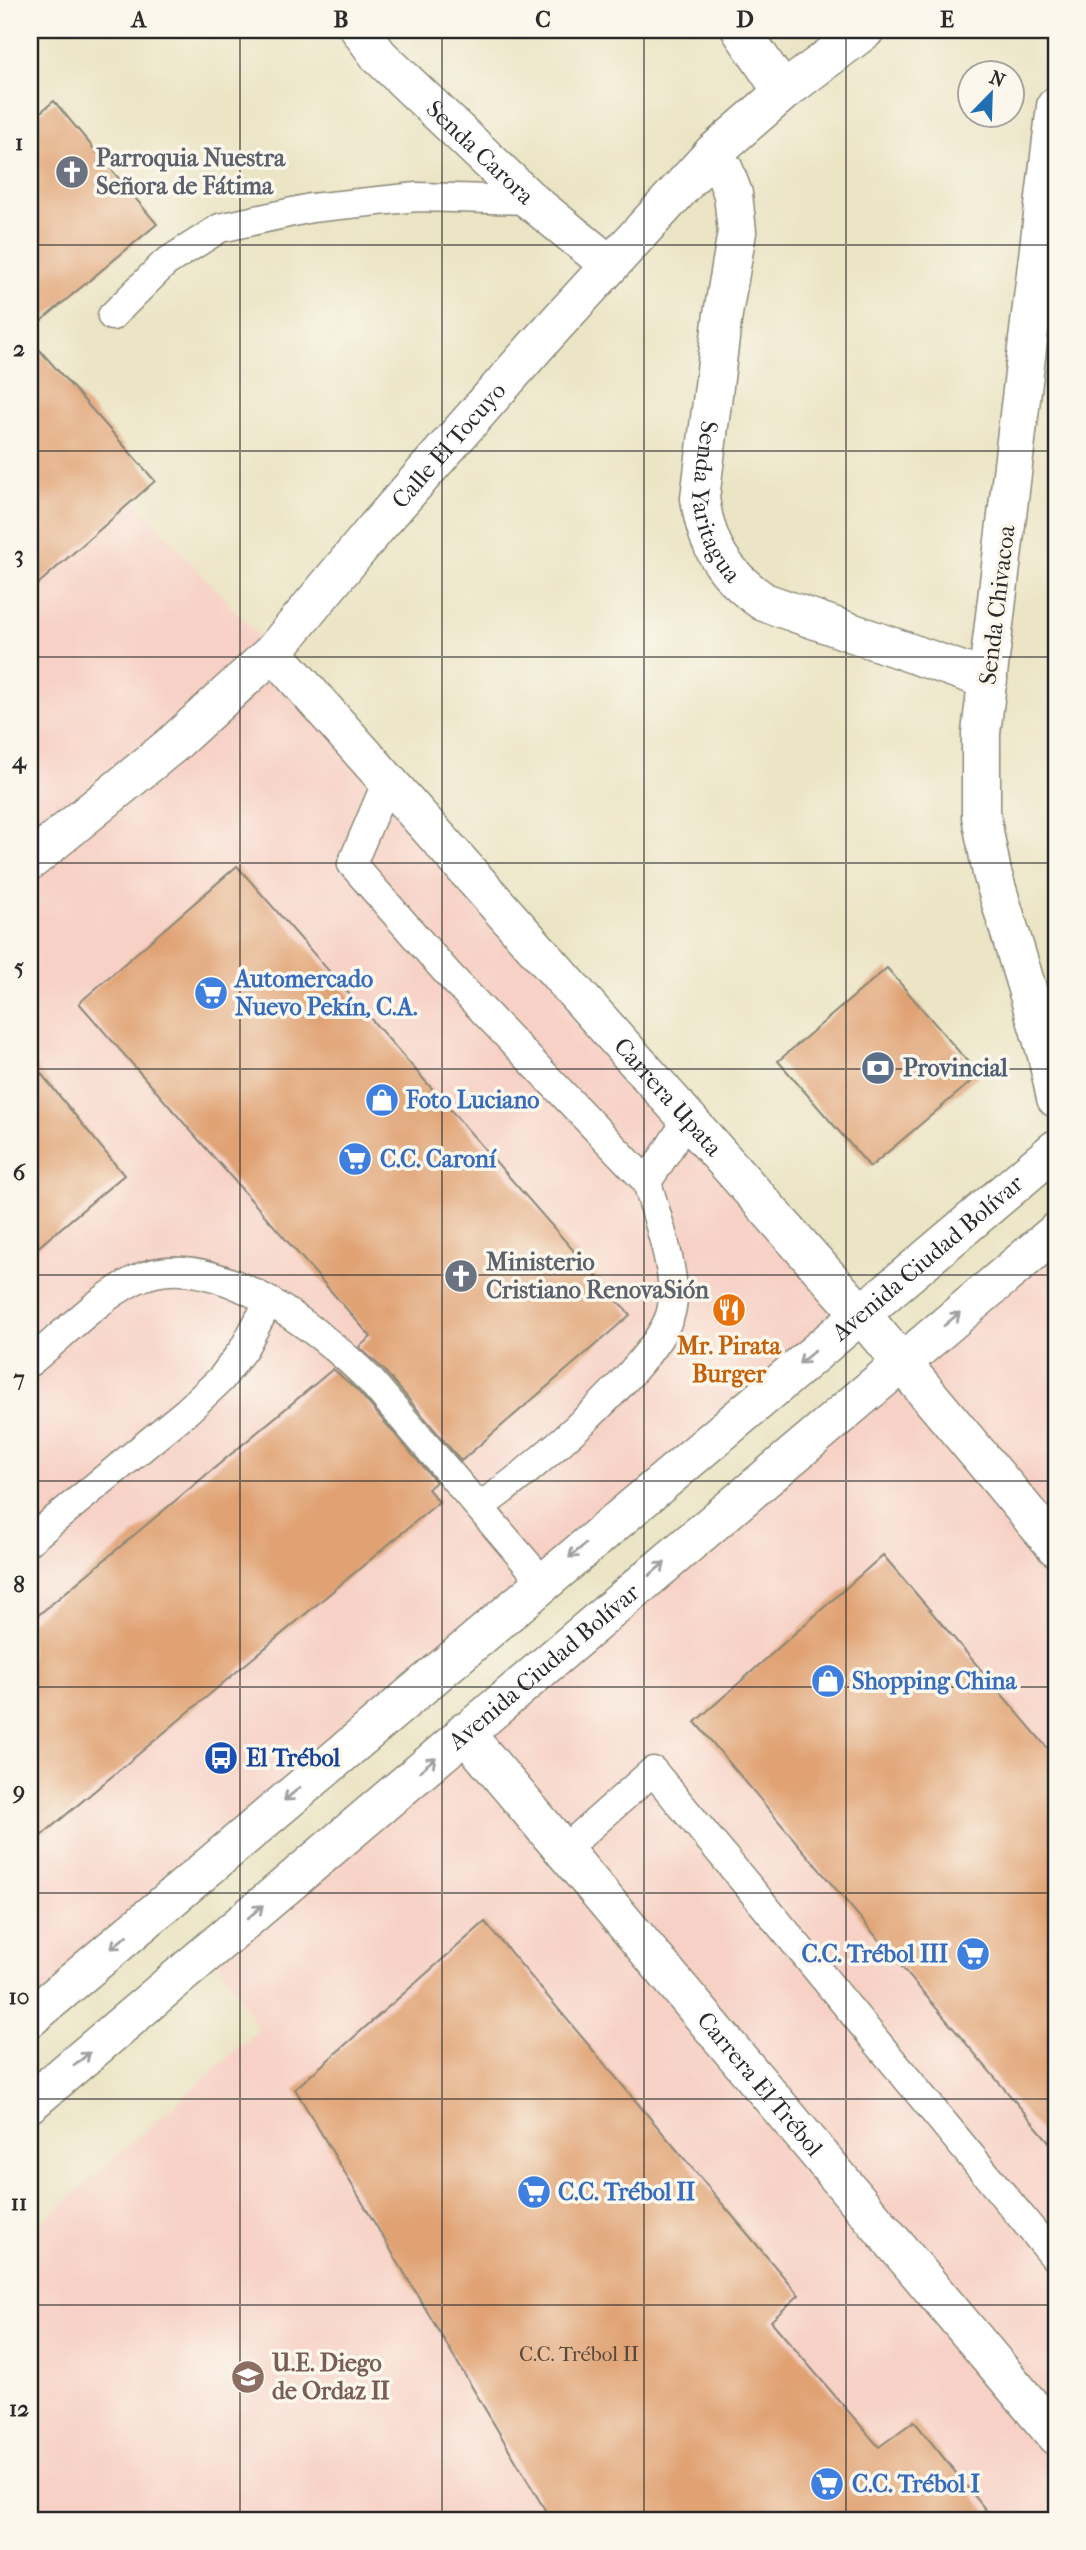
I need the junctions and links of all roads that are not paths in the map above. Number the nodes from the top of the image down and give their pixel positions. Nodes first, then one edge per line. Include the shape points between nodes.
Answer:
1 (360, 30) edge
2 (741, 30) edge
3 (865, 30) edge
4 (783, 92) junction
5 (1056, 106) edge
6 (713, 153) junction
7 (530, 200) junction
8 (610, 265) junction
9 (113, 316) dead end
10 (273, 652) junction
11 (988, 680) junction
12 (387, 781) junction
13 (30, 861) edge
14 (1056, 1098) edge
15 (688, 1119) junction
16 (1056, 1149) edge
17 (647, 1182) junction
18 (1056, 1232) edge
19 (269, 1301) junction
20 (860, 1313) junction
21 (30, 1362) edge
22 (900, 1362) junction
23 (478, 1507) junction
24 (30, 1540) edge
25 (1056, 1547) edge
26 (542, 1581) junction
27 (464, 1732) junction
28 (564, 1850) junction
29 (30, 2018) edge
30 (30, 2103) edge
31 (1056, 2259) edge
32 (1056, 2436) edge

1 - 7 street, Senda Carora via 379,56
2 - 4 street
3 - 4 street, Calle El Tocuyo
4 - 6 street, Calle El Tocuyo
5 - 11 street, Senda Chivacoa
6 - 8 street, Calle El Tocuyo
6 - 11 street, Senda Yaritagua via 733,194 737,232 699,498 712,547 724,569 764,601
7 - 8 street, Senda Carora
7 - 9 lane via 417,197 311,208 220,228 165,263
8 - 10 street, Calle El Tocuyo via 385,518
10 - 12 street, Carrera Upata
10 - 13 street, Calle El Tocuyo via 173,744
11 - 14 street, Senda Chivacoa via 981,733 981,816 992,873
12 - 15 street, Carrera Upata
12 - 17 lane via 352,864 449,975
15 - 17 lane
15 - 20 street, Carrera Upata
16 - 20 street, Avenida Ciudad Bolívar
17 - 23 lane via 670,1264 672,1310 660,1338 643,1363 522,1475
22 -> 18 street, Avenida Ciudad Bolívar
19 - 21 lane via 205,1275 158,1273 138,1278
19 - 23 lane via 340,1350
19 - 24 lane via 221,1379
20 - 22 street, Carrera Upata
20 -> 26 street, Avenida Ciudad Bolívar
22 - 25 street, Carrera Upata
27 -> 22 street, Avenida Ciudad Bolívar
23 - 26 lane
26 -> 29 street, Avenida Ciudad Bolívar
27 - 28 street, Carrera El Trébol
30 -> 27 street, Avenida Ciudad Bolívar
28 - 31 lane via 653,1771
28 - 32 street, Carrera El Trébol

